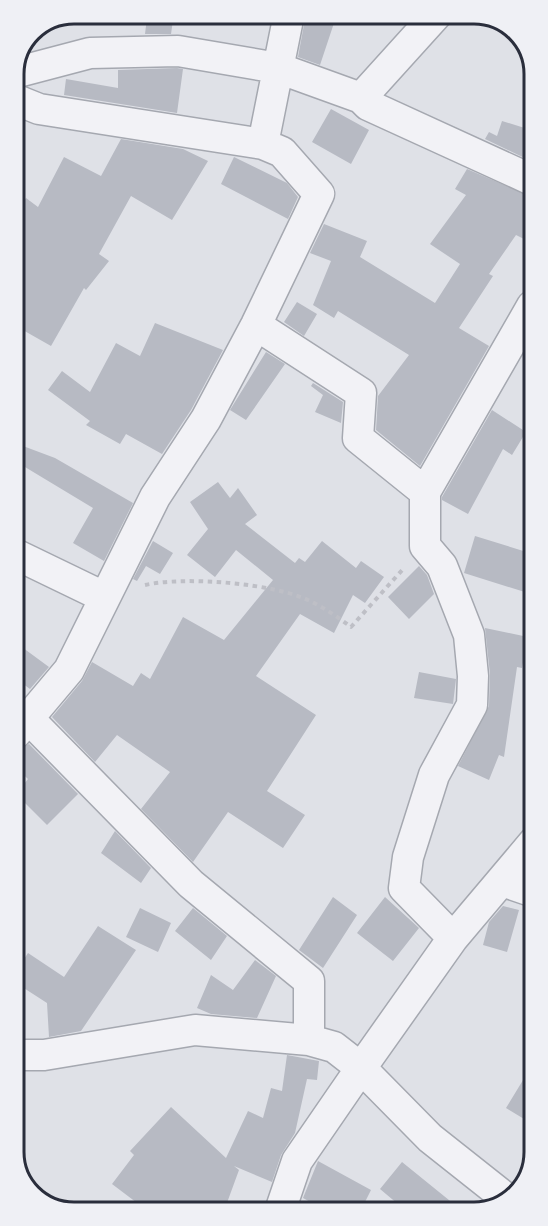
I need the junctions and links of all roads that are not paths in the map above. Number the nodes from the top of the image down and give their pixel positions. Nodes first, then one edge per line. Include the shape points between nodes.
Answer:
1 (287, 24) edge
2 (428, 24) edge
3 (278, 68) junction
4 (24, 70) edge
5 (361, 98) junction
6 (24, 103) edge
7 (263, 144) junction
8 (524, 176) edge
9 (524, 320) edge
10 (256, 325) junction
11 (425, 492) junction
12 (24, 557) edge
13 (110, 586) junction
14 (24, 724) edge
15 (24, 728) edge
16 (524, 855) edge
17 (502, 881) junction
18 (524, 889) edge
19 (453, 938) junction
20 (309, 1040) junction
21 (24, 1055) edge
22 (360, 1068) junction
23 (501, 1194) edge
24 (283, 1202) edge

1 - 3 street
2 - 5 street
3 - 4 street via 178,51 90,53
3 - 5 street
3 - 7 street
5 - 8 street via 378,110
6 - 7 street via 39,109
7 - 10 street via 282,152 319,194
9 - 11 street
10 - 11 street via 361,393 358,438
10 - 13 street via 206,419 155,497
11 - 19 street via 425,546 442,566 469,635 472,705 434,775 408,857 404,888
12 - 13 street
13 - 14 street via 69,670
15 - 20 street via 191,884 309,981
16 - 17 street
17 - 18 street
17 - 19 street
19 - 22 street
20 - 21 street via 195,1030
20 - 22 street via 334,1047
22 - 23 street via 430,1138
22 - 24 street via 297,1161

